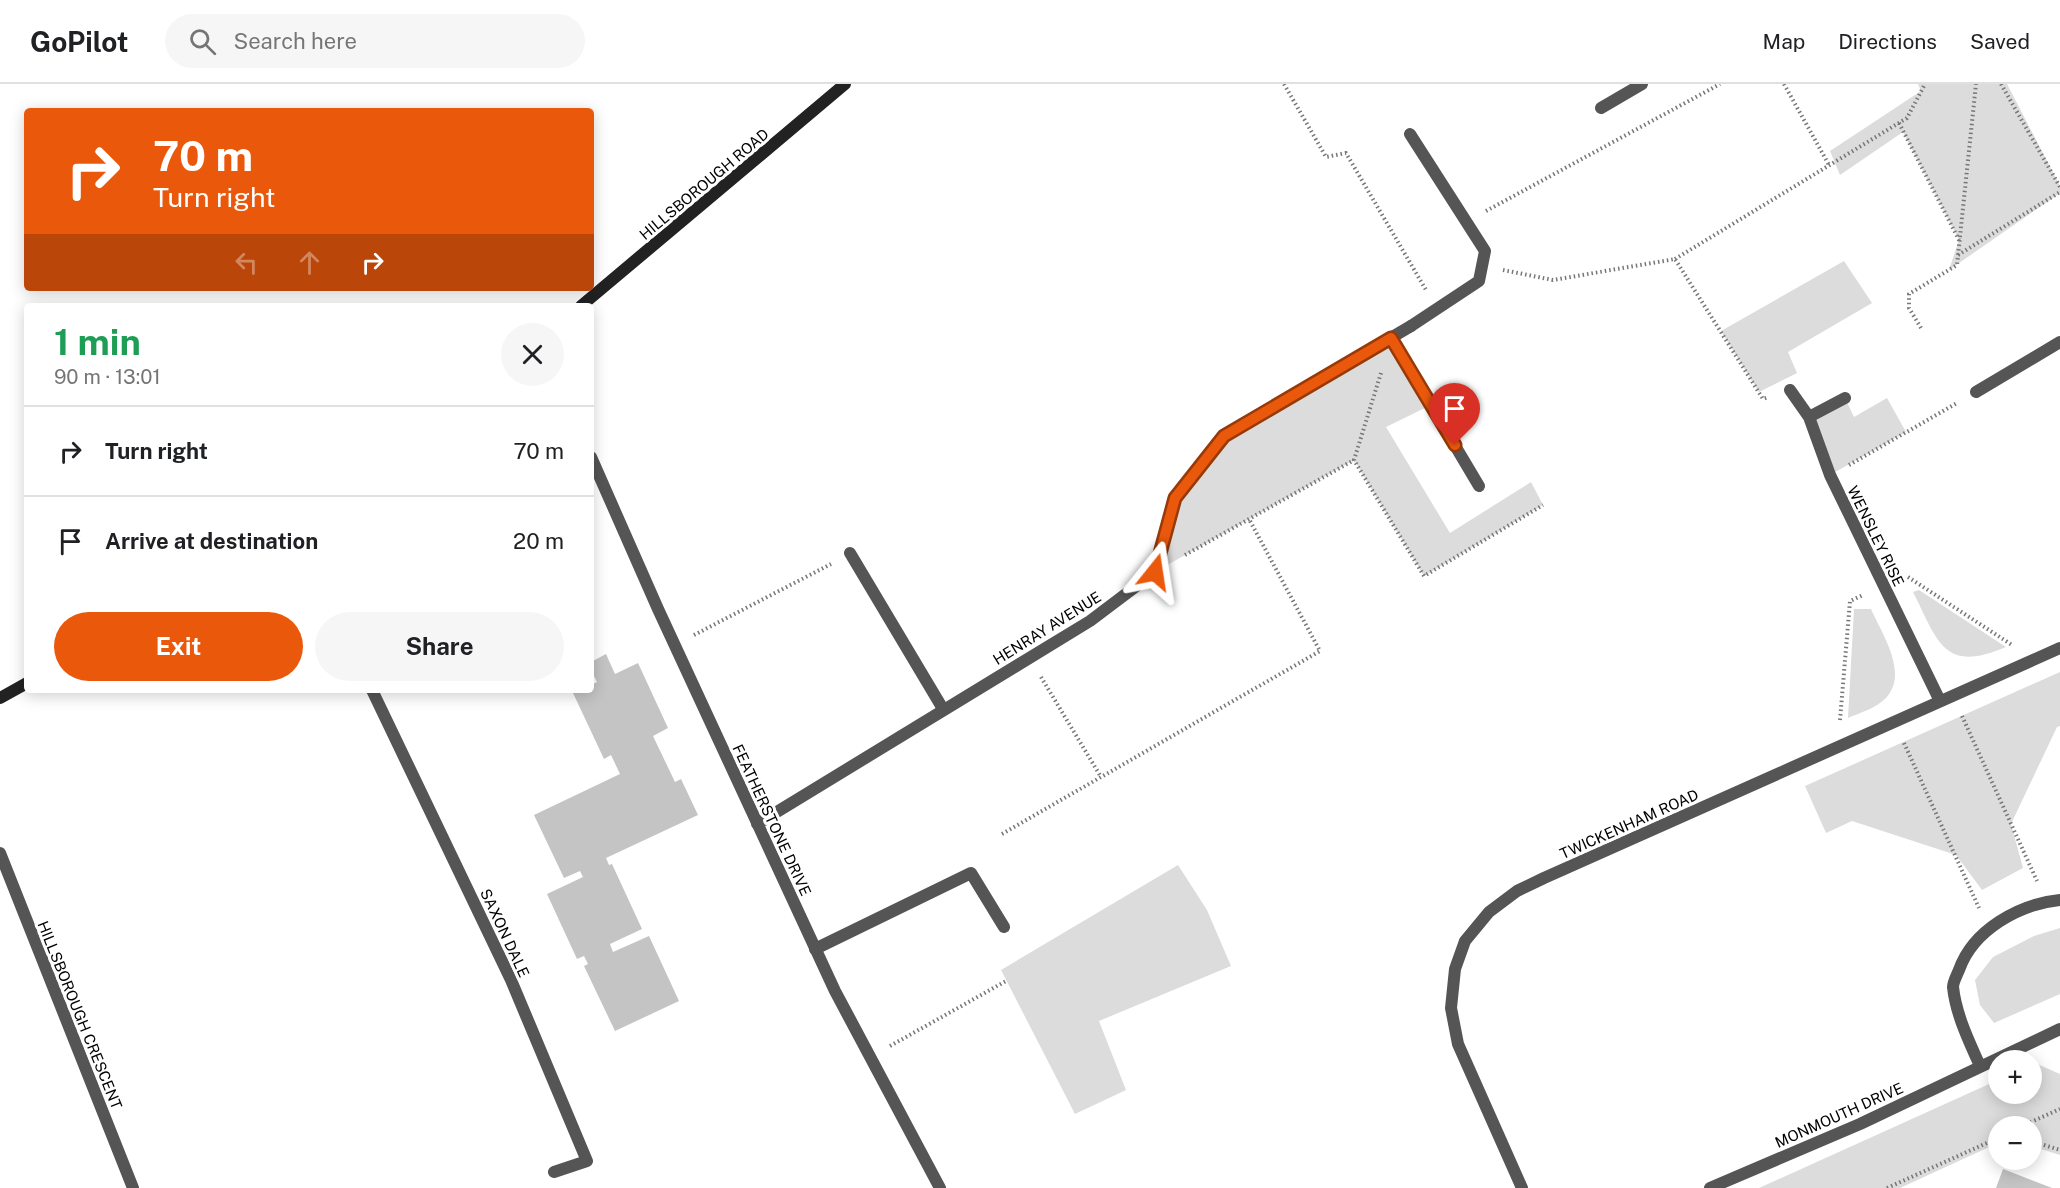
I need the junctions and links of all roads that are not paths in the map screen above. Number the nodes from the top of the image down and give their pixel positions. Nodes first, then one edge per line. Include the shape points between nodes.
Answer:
1 (845, 84) edge
2 (1642, 84) edge
3 (1600, 108) dead end
4 (1410, 134) dead end
5 (585, 303) edge
6 (1391, 338) junction
7 (2060, 342) edge
8 (1790, 390) dead end
9 (1976, 392) road end
10 (1845, 398) dead end
11 (1809, 417) junction
12 (594, 464) edge
13 (1479, 486) dead end
14 (850, 553) road end
15 (2060, 648) edge
16 (24, 685) edge
17 (373, 693) edge
18 (0, 698) edge
19 (1940, 701) junction
20 (943, 709) junction
21 (758, 824) junction
22 (0, 853) edge
23 (2060, 900) edge
24 (1004, 927) dead end
25 (815, 949) junction
26 (2060, 1029) edge
27 (1980, 1066) junction
28 (554, 1172) dead end
29 (133, 1188) edge
30 (940, 1188) edge
31 (1522, 1188) edge
32 (1710, 1188) edge

1 - 5 street, HILLSBOROUGH ROAD
2 - 3 street
4 - 6 street via 1485,251 1479,281
6 - 13 street
6 - 20 street, HENRAY AVENUE via 1224,436 1175,498 1155,572 1090,621
7 - 9 street
8 - 11 street, WENSLEY RISE
10 - 11 street
11 - 19 street, WENSLEY RISE via 1830,476
12 - 21 street, FEATHERSTONE DRIVE
14 - 20 street
15 - 19 street, TWICKENHAM ROAD
16 - 18 street
17 - 28 street, SAXON DALE via 511,980 587,1161
19 - 31 street, TWICKENHAM ROAD via 1517,891 1489,912 1465,941 1455,969 1451,1008 1458,1044
20 - 21 street, HENRAY AVENUE
21 - 25 street, FEATHERSTONE DRIVE
22 - 29 street, HILLSBOROUGH CRESCENT
23 - 27 street via 2047,901 1988,928 1965,954 1953,985 1961,1022
24 - 25 street via 970,873
25 - 30 street, FEATHERSTONE DRIVE
26 - 27 street, MONMOUTH DRIVE
27 - 32 street, MONMOUTH DRIVE via 1860,1124

